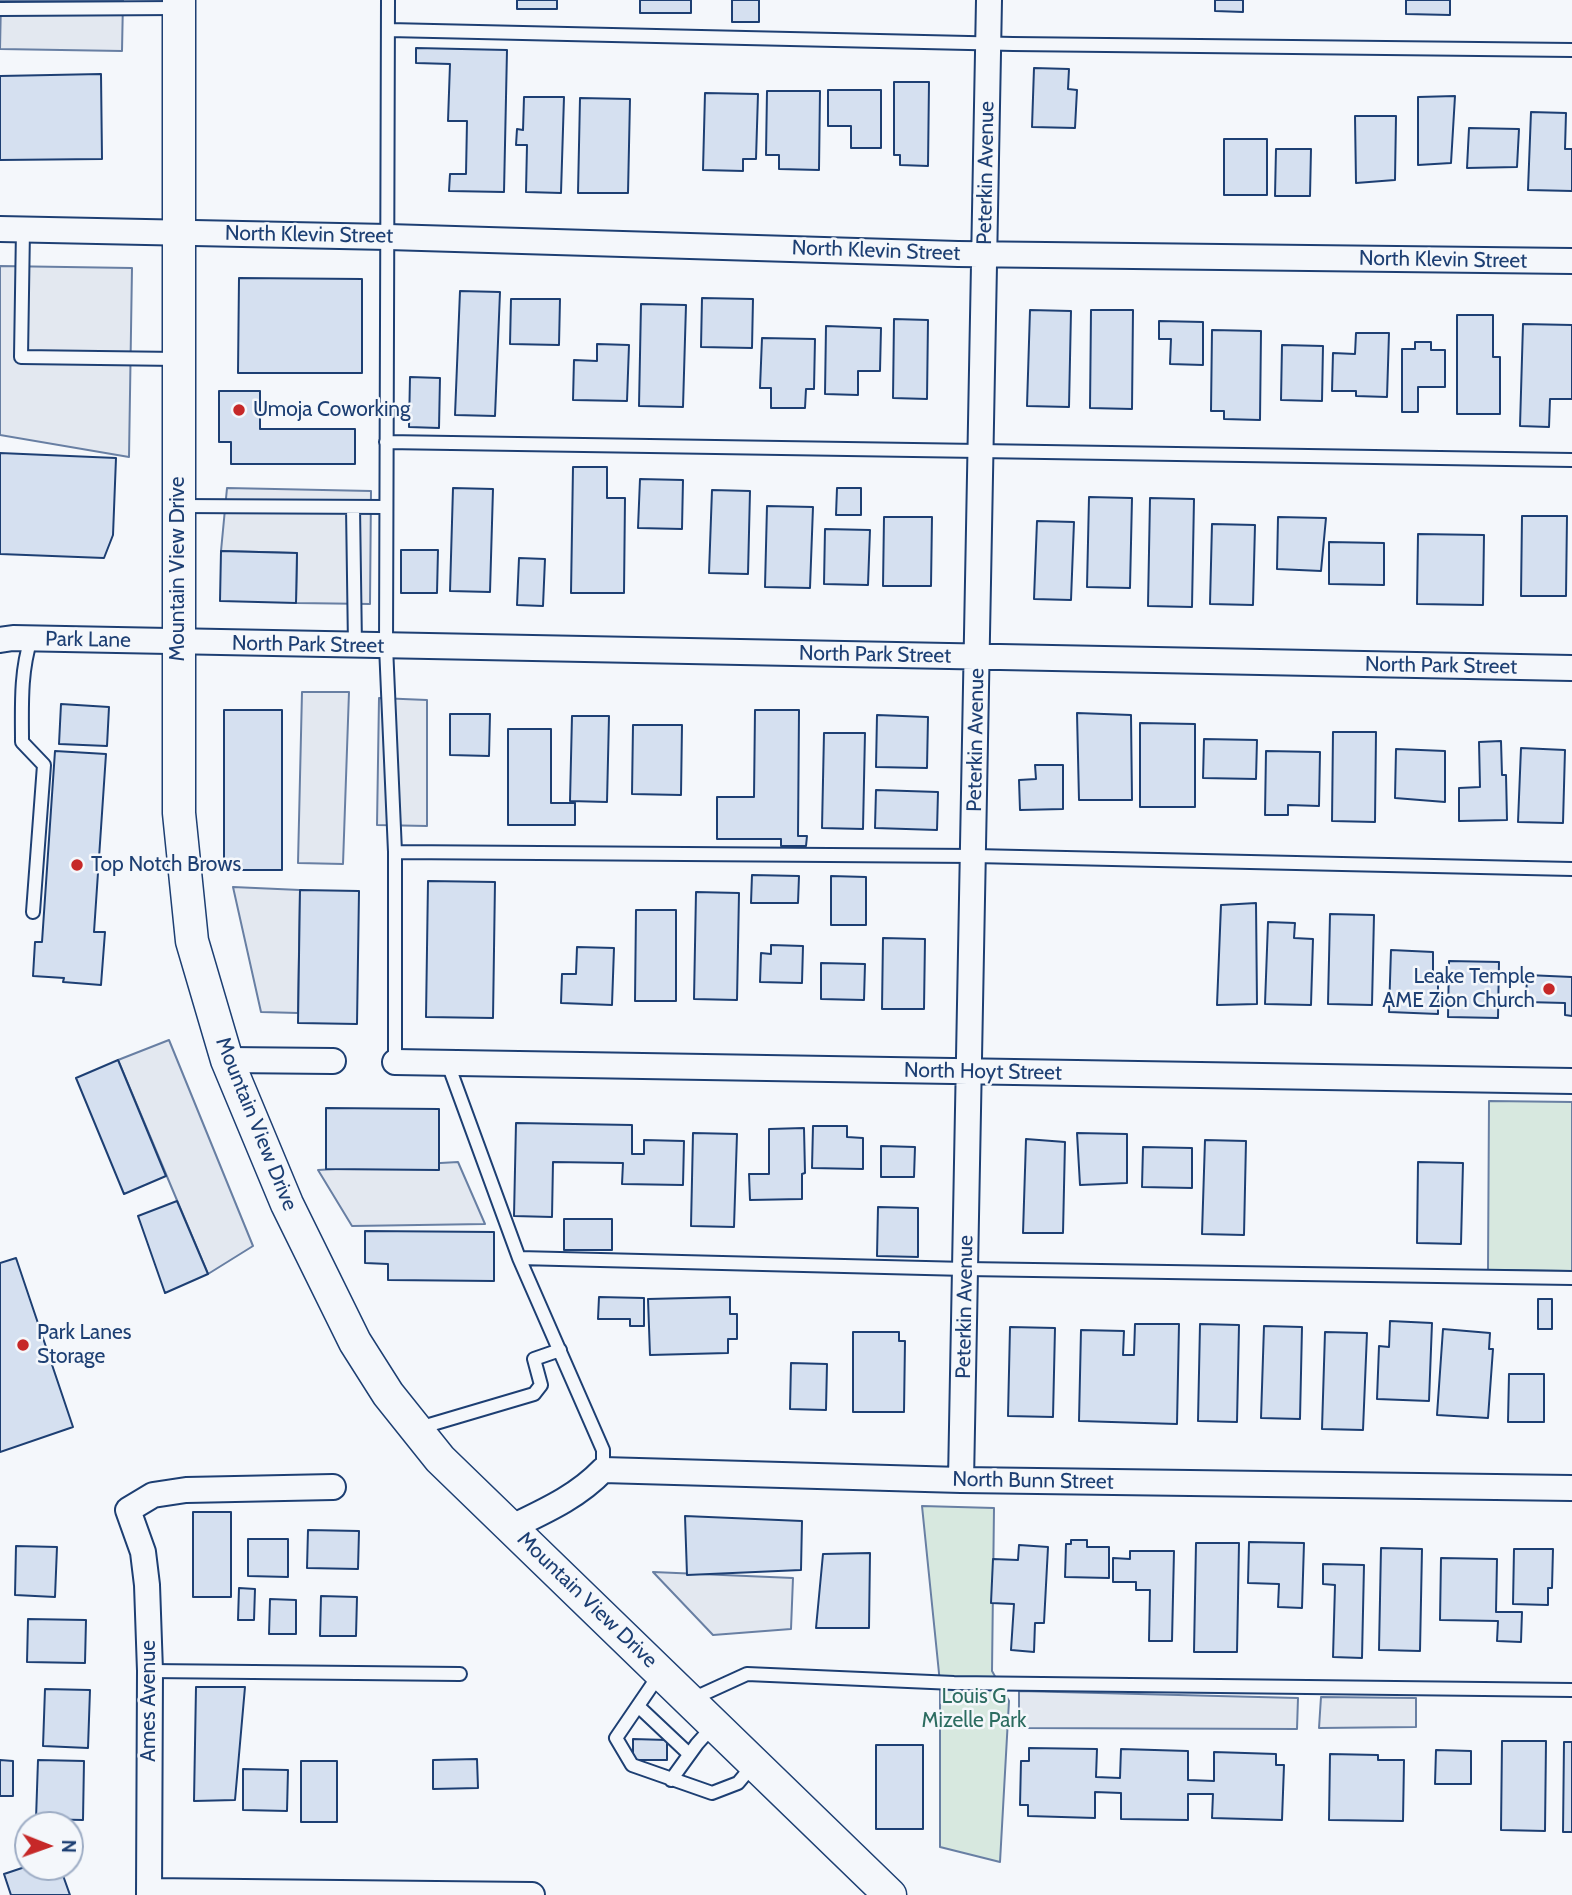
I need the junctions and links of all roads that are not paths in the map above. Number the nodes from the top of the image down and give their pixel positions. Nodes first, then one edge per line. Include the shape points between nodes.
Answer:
1 (388, 0) edge
2 (989, 0) edge
3 (179, 4) edge
4 (0, 9) edge
5 (388, 30) junction
6 (988, 43) junction
7 (1572, 50) edge
8 (12, 229) edge
9 (180, 233) junction
10 (388, 237) junction
11 (985, 254) junction
12 (1572, 261) edge
13 (179, 359) junction
14 (386, 442) junction
15 (981, 451) junction
16 (1572, 460) edge
17 (178, 506) junction
18 (353, 507) junction
19 (386, 507) junction
20 (31, 639) junction
21 (0, 640) edge
22 (177, 642) junction
23 (355, 646) junction
24 (386, 646) junction
25 (977, 657) junction
26 (1572, 668) edge
27 (395, 852) junction
28 (974, 856) junction
29 (1572, 869) edge
30 (33, 912) dead end
31 (227, 1060) junction
32 (333, 1061) dead end
33 (395, 1062) joint
34 (448, 1063) junction
35 (970, 1072) junction
36 (1572, 1081) edge
37 (519, 1258) junction
38 (966, 1269) junction
39 (1572, 1279) edge
40 (560, 1350) junction
41 (416, 1429) junction
42 (603, 1470) junction
43 (961, 1480) junction
44 (333, 1486) dead end
45 (1572, 1488) edge
46 (512, 1527) junction
47 (150, 1671) junction
48 (661, 1672) junction
49 (460, 1674) dead end
50 (1572, 1690) edge
51 (690, 1700) junction
52 (638, 1706) junction
53 (715, 1724) junction
54 (690, 1754) junction
55 (755, 1763) junction
56 (671, 1780) junction
57 (149, 1893) edge
58 (532, 1895) edge
59 (890, 1895) edge

1 - 5 lane
2 - 6 street, Peterkin Avenue
3 - 4 lane
3 - 9 street, Mountain View Drive
5 - 6 lane
5 - 10 lane
6 - 7 lane
6 - 11 street, Peterkin Avenue
8 - 9 street, North Klevin Street
8 - 13 lane via 21,357
9 - 10 street, North Klevin Street
9 - 13 street, Mountain View Drive
10 - 11 street, North Klevin Street
10 - 14 lane
11 - 12 street, North Klevin Street
11 - 15 street, Peterkin Avenue
13 - 17 street, Mountain View Drive
14 - 15 lane
14 - 19 lane
15 - 16 lane
15 - 25 street, Peterkin Avenue
17 - 18 lane
17 - 22 street, Mountain View Drive
18 - 19 lane
18 - 23 lane
19 - 24 lane
20 - 21 street, Park Lane
20 - 22 street, Park Lane
20 - 30 lane via 22,686 22,742 44,765
22 - 23 street, North Park Street
22 - 31 street, Mountain View Drive via 179,813 192,941
23 - 24 street, North Park Street
24 - 25 street, North Park Street
24 - 27 lane
25 - 26 street, North Park Street
25 - 28 street, Peterkin Avenue
27 - 28 lane
27 - 33 lane
28 - 29 lane
28 - 35 street, Peterkin Avenue
31 - 32 street
31 - 41 street, Mountain View Drive via 288,1204 355,1342
33 - 34 street, North Hoyt Street
34 - 35 street, North Hoyt Street
34 - 37 lane
35 - 36 street, North Hoyt Street
35 - 38 street, Peterkin Avenue
37 - 38 lane
37 - 40 lane
38 - 39 lane
38 - 43 street, Peterkin Avenue
40 - 41 lane via 534,1359 541,1385 534,1394
40 - 42 lane via 603,1450
41 - 46 street, Mountain View Drive
42 - 43 street, North Bunn Street
42 - 46 street via 571,1497
43 - 45 street, North Bunn Street
44 - 47 street, Ames Avenue via 186,1490 153,1495 128,1510 143,1552
46 - 48 street, Mountain View Drive
47 - 49 lane
47 - 57 street, Ames Avenue
48 - 51 street, Mountain View Drive
48 - 52 lane
50 - 51 lane via 954,1683 747,1674
51 - 53 street, Mountain View Drive
52 - 54 lane
52 - 56 lane via 615,1738 632,1765
53 - 54 lane
53 - 55 street, Mountain View Drive
54 - 56 lane
55 - 56 lane via 738,1783 712,1793
55 - 59 street, Mountain View Drive
57 - 58 street

